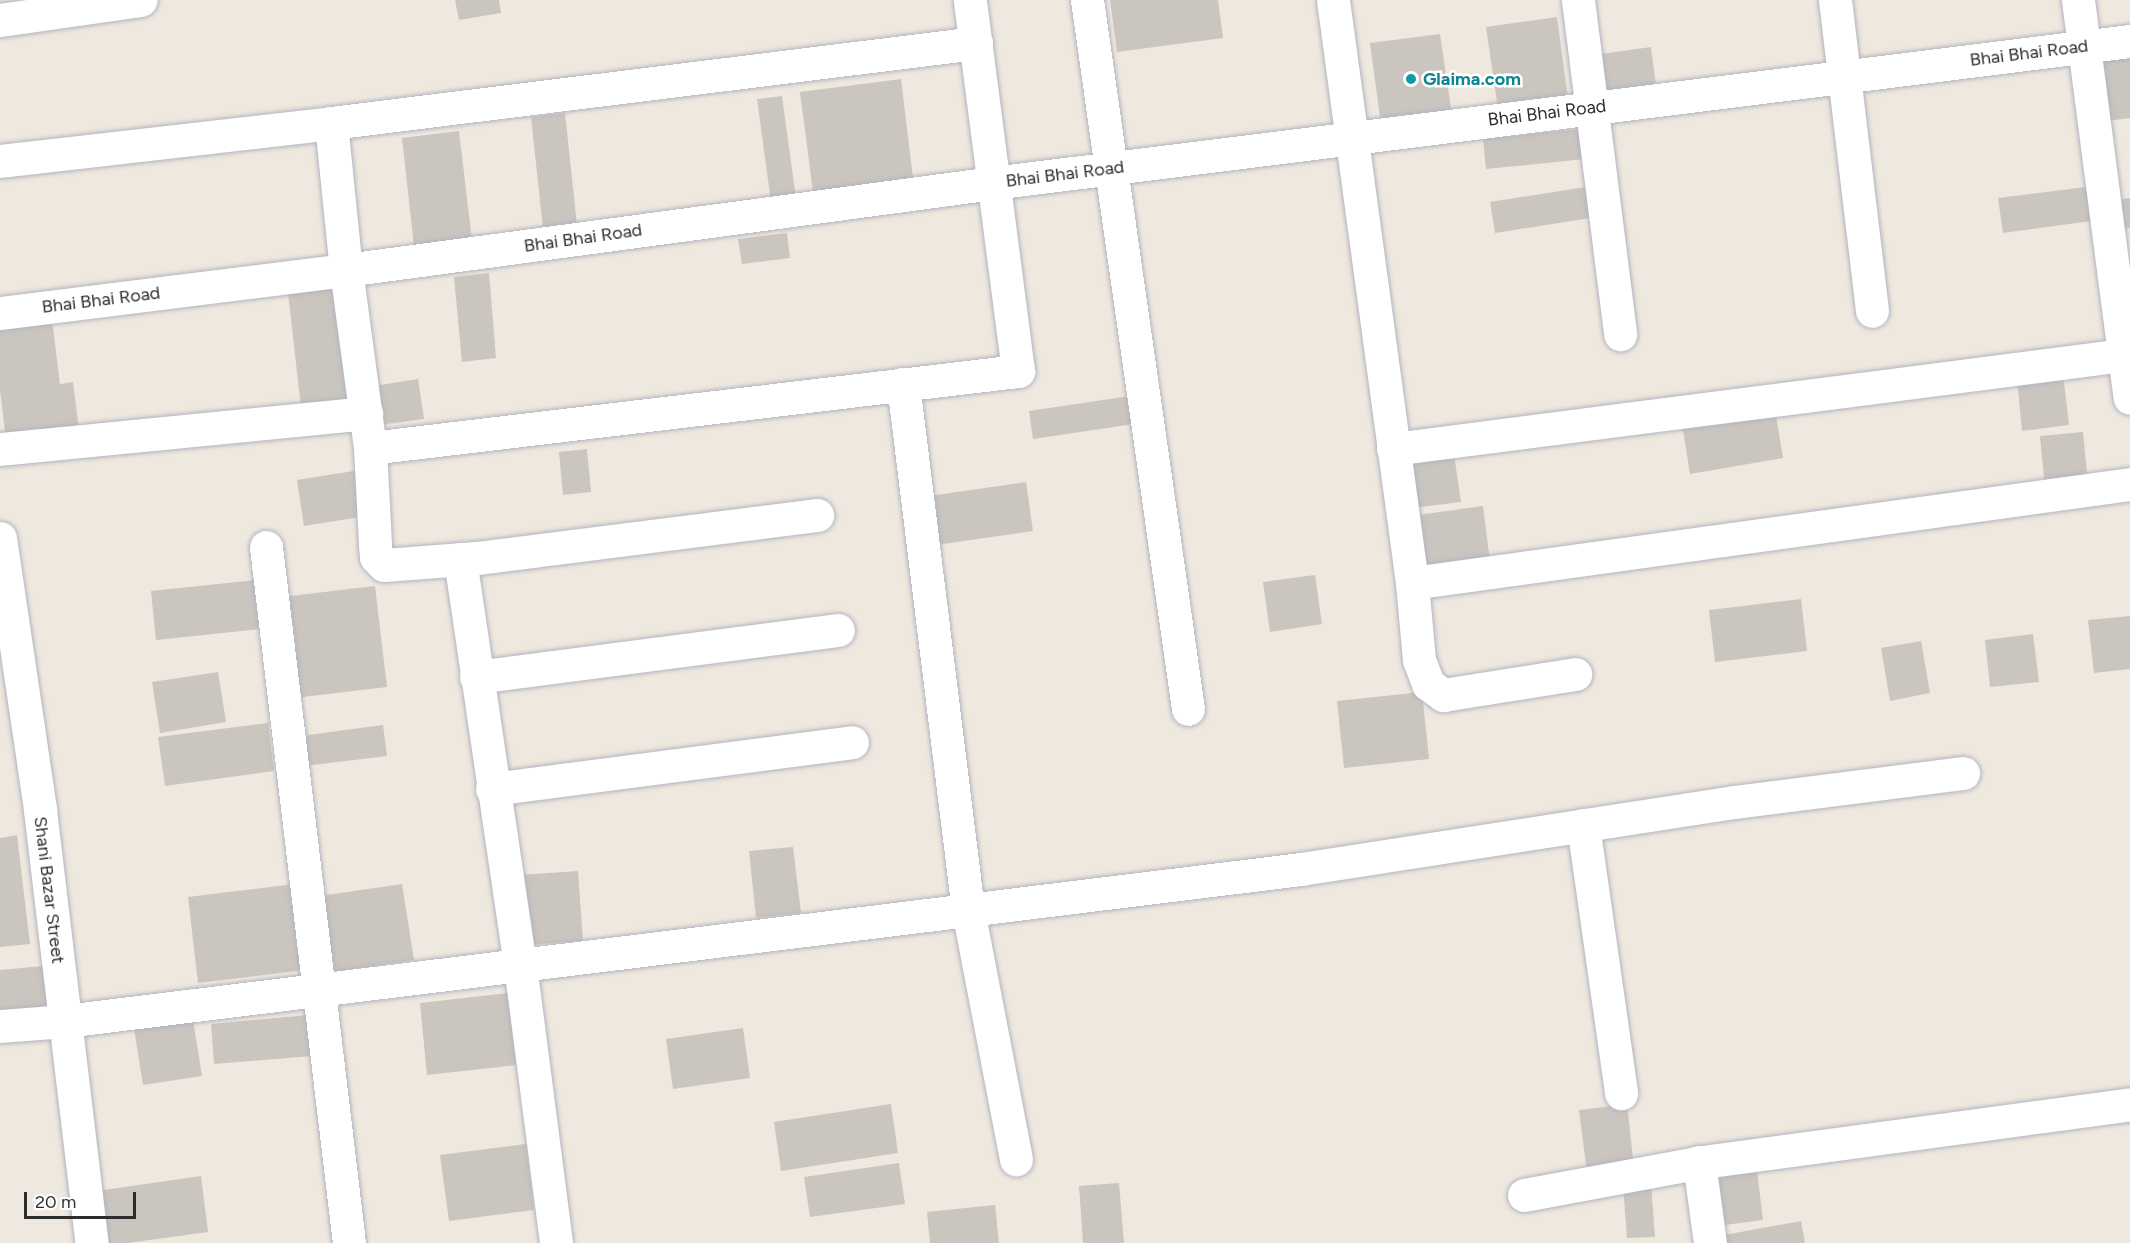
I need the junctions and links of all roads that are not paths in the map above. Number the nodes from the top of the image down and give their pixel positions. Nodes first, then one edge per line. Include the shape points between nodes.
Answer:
1 (141, 0) edge
2 (970, 0) edge
3 (1087, 0) edge
4 (1333, 0) edge
5 (1578, 0) edge
6 (1835, 0) edge
7 (2078, 0) edge
8 (0, 20) edge
9 (2130, 40) edge
10 (976, 43) junction
11 (2084, 46) junction
12 (1845, 76) junction
13 (1593, 108) junction
14 (331, 123) junction
15 (1350, 138) junction
16 (0, 161) edge
17 (1110, 168) junction
18 (993, 183) junction
19 (346, 270) junction
20 (1872, 311) dead end
21 (0, 313) edge
22 (1620, 334) dead end
23 (2124, 356) junction
24 (903, 384) junction
25 (2130, 398) edge
26 (366, 413) junction
27 (370, 448) junction
28 (0, 449) edge
29 (1393, 449) junction
30 (2130, 483) edge
31 (817, 515) dead end
32 (0, 538) edge
33 (266, 547) dead end
34 (460, 559) junction
35 (1412, 583) junction
36 (838, 630) dead end
37 (1575, 674) dead end
38 (476, 676) junction
39 (1188, 709) dead end
40 (852, 742) dead end
41 (1963, 773) dead end
42 (492, 789) junction
43 (1583, 825) junction
44 (968, 910) junction
45 (520, 965) junction
46 (320, 989) junction
47 (65, 1021) junction
48 (0, 1026) edge
49 (1621, 1093) dead end
50 (2130, 1104) edge
51 (1016, 1159) dead end
52 (1699, 1162) junction
53 (1524, 1195) dead end
54 (92, 1243) edge
55 (349, 1243) edge
56 (556, 1243) edge
57 (1710, 1243) edge

1 - 8 street
2 - 10 street
3 - 17 street
4 - 15 street
5 - 13 street
6 - 12 street
7 - 11 street
9 - 11 street, Bhai Bhai Road
10 - 14 street
10 - 18 street
11 - 12 street, Bhai Bhai Road
11 - 23 street
12 - 13 street, Bhai Bhai Road
12 - 20 street
13 - 15 street, Bhai Bhai Road
13 - 22 street
14 - 16 street
14 - 19 street
15 - 17 street, Bhai Bhai Road
15 - 29 street
17 - 18 street, Bhai Bhai Road
17 - 39 street
18 - 19 street, Bhai Bhai Road
18 - 24 street via 1018,371
19 - 21 street, Bhai Bhai Road
19 - 26 street
23 - 25 street
23 - 29 street
24 - 27 street
24 - 44 street
26 - 27 street
26 - 28 street
27 - 34 street via 376,557 384,565
29 - 35 street
30 - 35 street
31 - 34 street
32 - 47 street, Shani Bazar Street via 40,810
33 - 46 street
34 - 38 street
35 - 37 street via 1419,660 1428,684 1443,695
36 - 38 street
38 - 42 street
40 - 42 street
41 - 43 street
42 - 45 street
43 - 44 street via 1301,869
43 - 49 street
44 - 45 street
44 - 51 street
45 - 46 street
45 - 56 street
46 - 47 street
46 - 55 street
47 - 48 street
47 - 54 street, Shani Bazar Street
50 - 52 street
52 - 53 street
52 - 57 street

